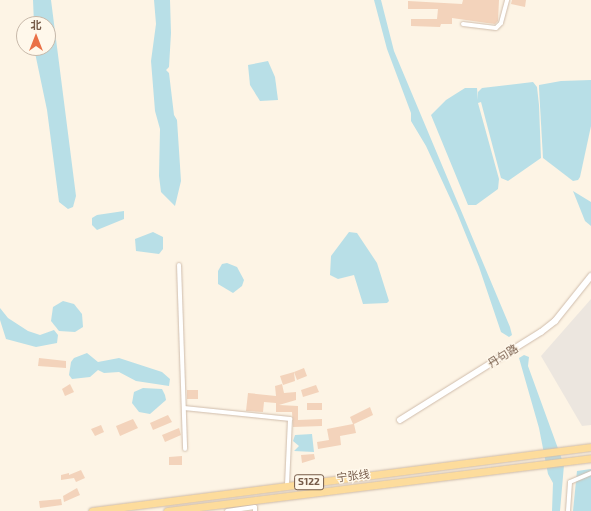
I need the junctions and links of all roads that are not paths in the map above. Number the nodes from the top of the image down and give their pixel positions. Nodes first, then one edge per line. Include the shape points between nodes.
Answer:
1 (507, 0) edge
2 (463, 24) dead end
3 (179, 265) dead end
4 (591, 276) edge
5 (184, 408) junction
6 (400, 420) dead end
7 (591, 447) edge
8 (185, 449) dead end
9 (591, 458) edge
10 (591, 473) edge
11 (287, 484) junction
12 (92, 511) edge
13 (167, 511) edge
14 (227, 511) edge
15 (256, 511) edge
16 (568, 511) edge

1 - 2 street via 501,23 496,28
3 - 5 street
4 - 6 street, 丹句路 via 555,321 541,332
5 - 8 street
5 - 11 street via 290,419
7 - 11 main road, 宁张线 / S122
9 - 13 main road, 宁张线 / S122
10 - 16 street via 570,482
11 - 12 main road, 宁张线 / S122
14 - 15 street via 255,508

